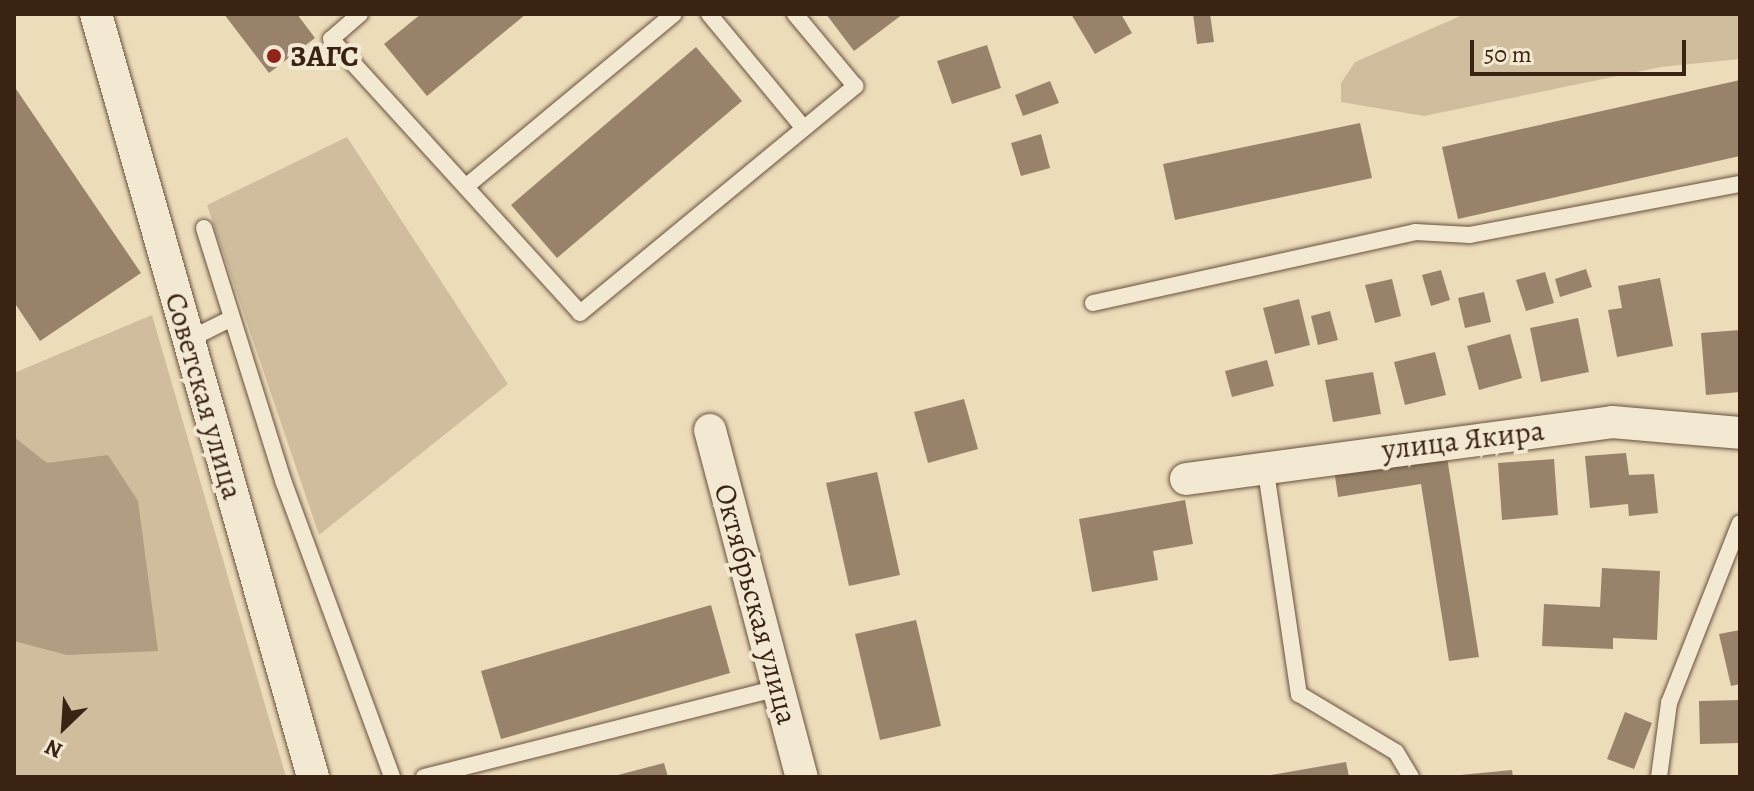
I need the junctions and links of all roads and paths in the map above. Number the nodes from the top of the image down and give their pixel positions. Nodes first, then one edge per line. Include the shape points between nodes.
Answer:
1 (96, 14) edge
2 (360, 14) edge
3 (674, 14) edge
4 (709, 14) edge
5 (795, 14) edge
6 (802, 126) junction
7 (469, 184) junction
8 (1740, 184) edge
9 (204, 228) dead end
10 (1093, 303) dead end
11 (232, 318) junction
12 (188, 340) junction
13 (710, 430) dead end
14 (1740, 433) edge
15 (1264, 464) junction
16 (1186, 479) dead end
17 (1740, 523) edge
18 (778, 688) junction
19 (313, 777) edge
20 (392, 777) edge
21 (424, 777) edge
22 (802, 777) edge
23 (1411, 777) edge
24 (1659, 777) edge

1 - 12 street, Советская улица
2 - 7 lane via 331,39
3 - 7 lane
4 - 6 lane
5 - 6 lane via 855,86
6 - 7 lane via 580,313
8 - 10 lane via 1470,235 1415,232
9 - 11 lane
11 - 12 lane
11 - 20 lane
12 - 19 street, Советская улица
13 - 18 street, Октябрьская улица
14 - 15 street, улица Якира via 1612,422
15 - 16 street, улица Якира
15 - 23 lane via 1299,694 1396,752
17 - 24 lane via 1669,703
18 - 21 lane
18 - 22 street, Октябрьская улица

